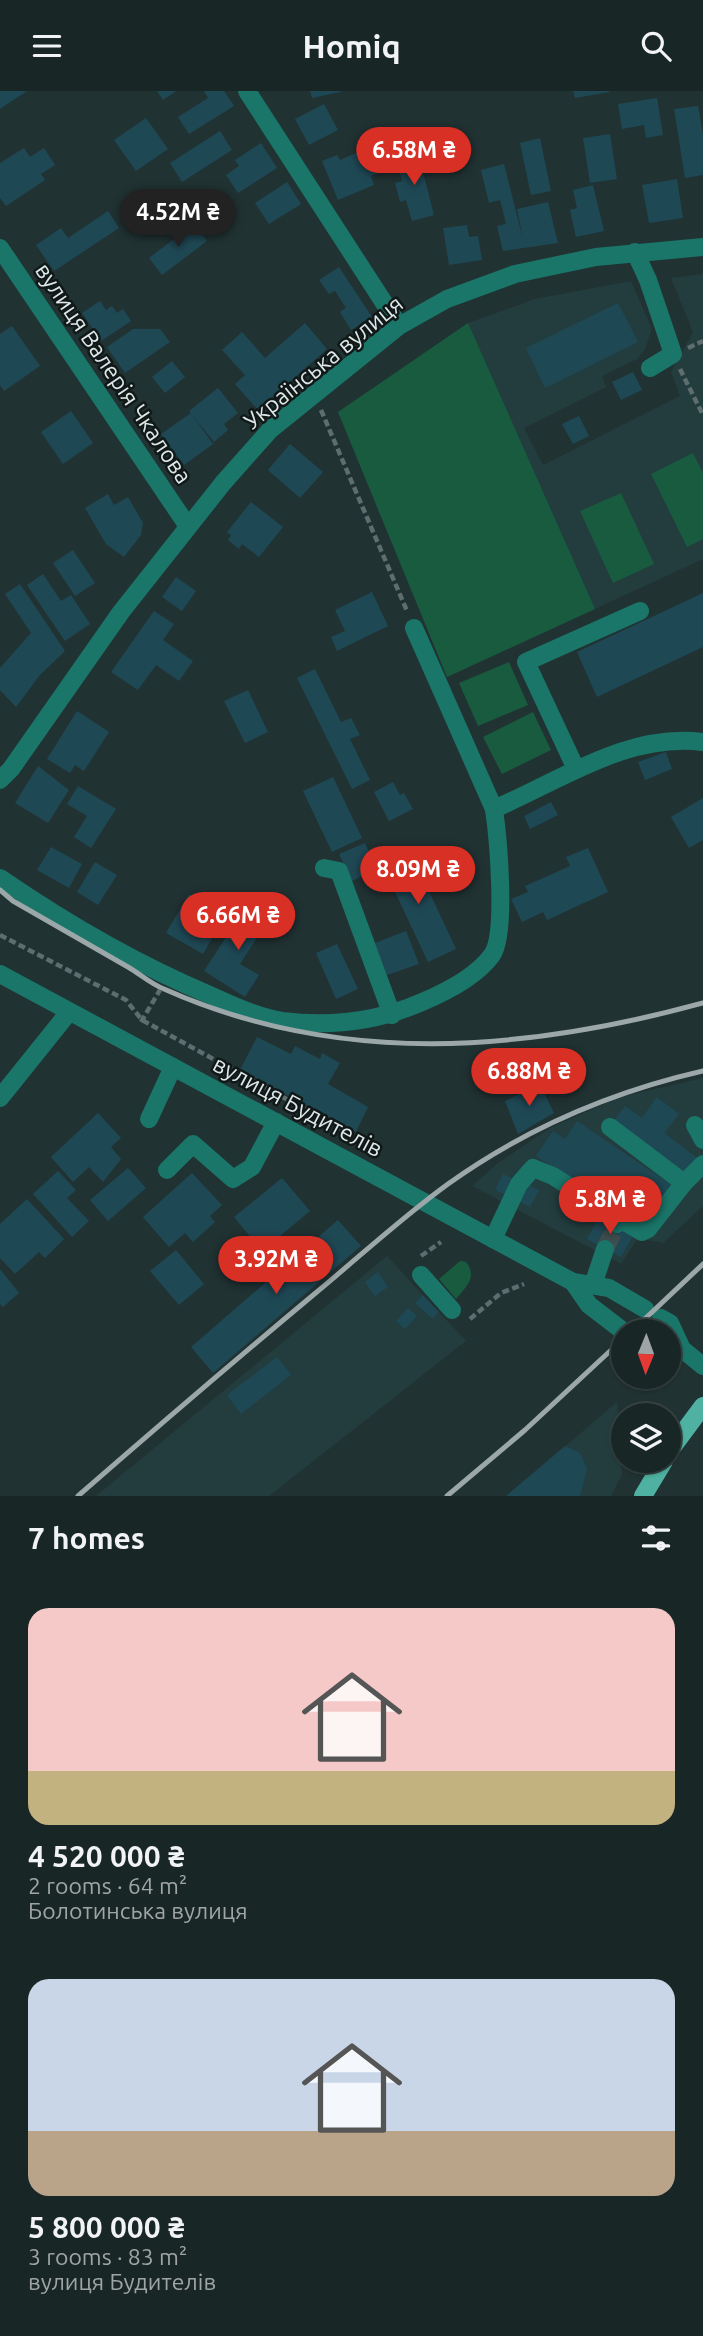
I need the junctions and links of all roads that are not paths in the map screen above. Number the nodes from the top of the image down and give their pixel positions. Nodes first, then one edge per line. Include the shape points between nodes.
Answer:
1 (247, 91) edge
2 (703, 247) edge
3 (0, 248) edge
4 (635, 252) junction
5 (399, 326) junction
6 (650, 367) dead end
7 (187, 525) junction
8 (640, 611) dead end
9 (414, 628) road end
10 (703, 742) edge
11 (576, 769) junction
12 (0, 780) edge
13 (494, 809) junction
14 (324, 868) dead end
15 (0, 878) edge
16 (0, 974) edge
17 (69, 1012) junction
18 (392, 1015) junction
19 (173, 1067) junction
20 (0, 1098) edge
21 (149, 1119) dead end
22 (276, 1122) junction
23 (610, 1127) dead end
24 (703, 1164) edge
25 (167, 1170) dead end
26 (684, 1183) junction
27 (494, 1239) junction
28 (605, 1249) tunnel mouth
29 (417, 1269) road end
30 (573, 1282) junction
31 (593, 1285) junction
32 (452, 1310) dead end
33 (663, 1319) edge
34 (611, 1322) edge
35 (681, 1353) edge
36 (703, 1366) edge
37 (703, 1406) edge
38 (681, 1436) edge
39 (657, 1473) edge
40 (643, 1496) edge

1 - 5 street
2 - 4 street, Українська вулиця
3 - 7 street, вулиця Валерія Чкалова
4 - 5 street, Українська вулиця via 515,274 447,299
4 - 6 street via 673,354
5 - 7 street, Українська вулиця via 270,430
7 - 12 street, Українська вулиця
8 - 11 street via 526,662
9 - 13 street
10 - 11 street via 678,739 629,749
11 - 13 street
13 - 18 street via 499,846 499,934 494,953 444,993
14 - 18 street via 339,871
15 - 18 street via 46,910 168,978 240,1008 280,1020 323,1024
16 - 17 street, вулиця Будителів
17 - 19 street, вулиця Будителів
17 - 20 street
19 - 21 street
19 - 22 street, вулиця Будителів
22 - 25 street via 251,1167 233,1179 193,1144
22 - 27 street, вулиця Будителів
23 - 26 street
24 - 26 street
26 - 27 street via 642,1232 533,1168 519,1184
27 - 30 street, вулиця Будителів
28 - 31 street
29 - 32 street
30 - 31 street, вулиця Будителів
30 - 34 street, вулиця Будителів via 589,1305
31 - 33 street, вулиця Будителів via 608,1288
35 - 36 street, вулиця Будителів
37 - 38 main road
39 - 40 main road

